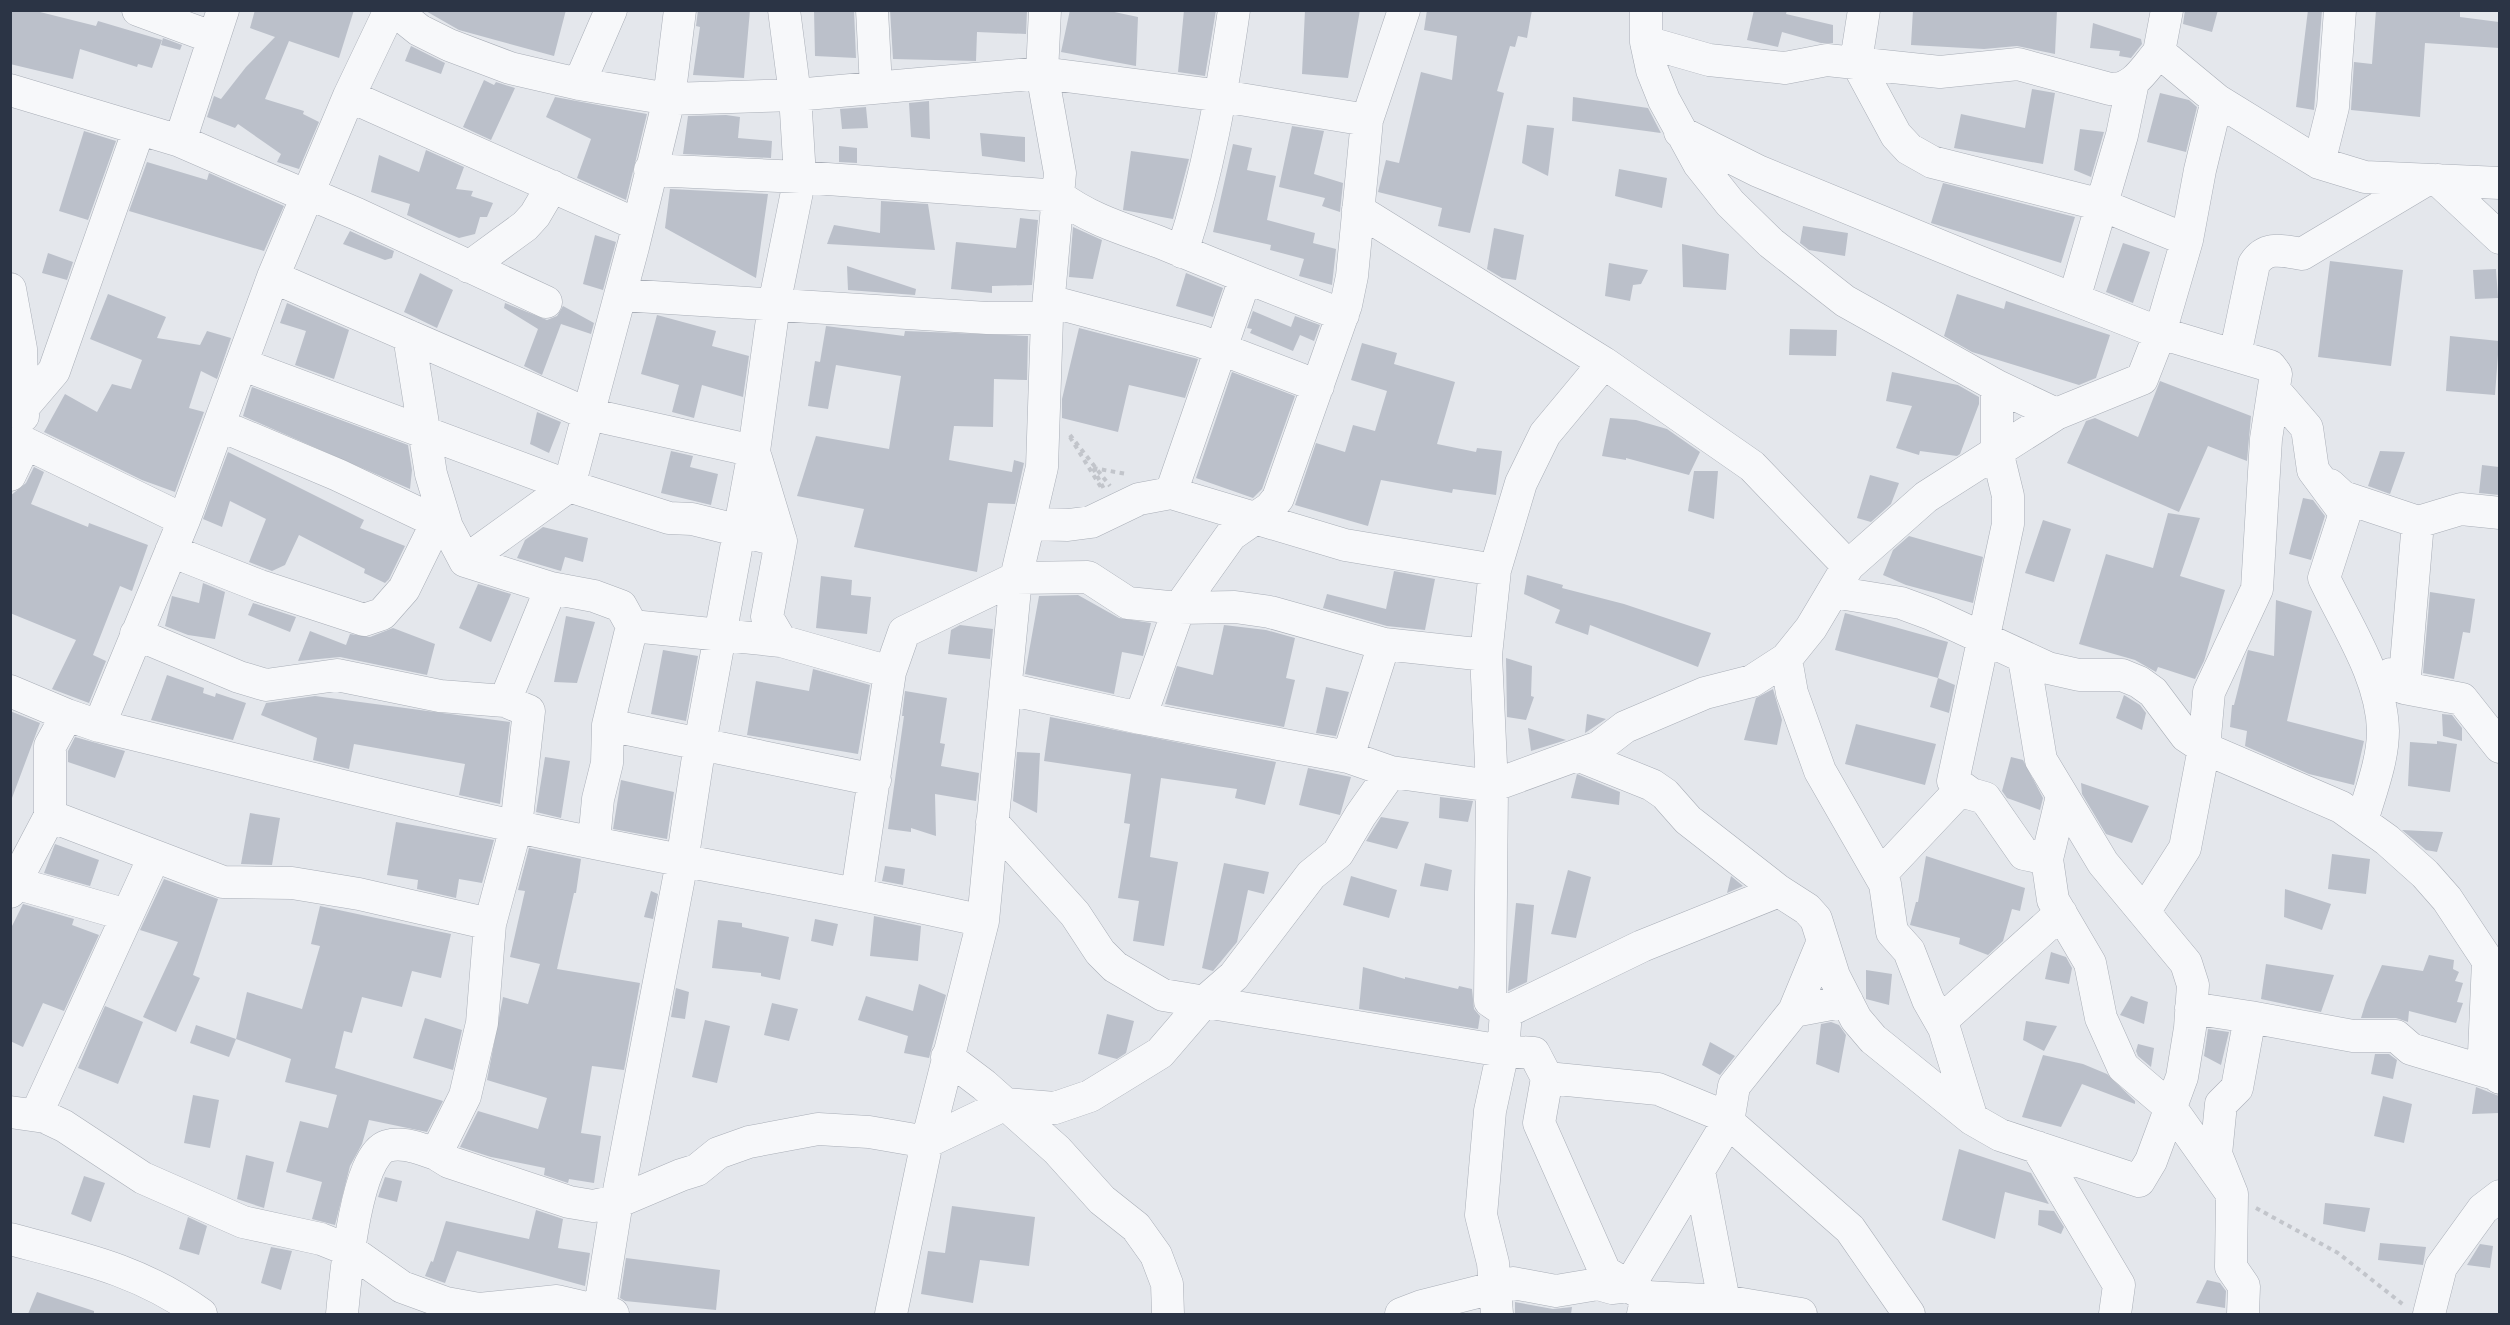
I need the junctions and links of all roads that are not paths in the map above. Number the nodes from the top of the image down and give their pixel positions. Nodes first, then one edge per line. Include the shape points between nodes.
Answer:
1 (138, 10) edge
2 (392, 10) edge
3 (611, 10) edge
4 (680, 10) edge
5 (783, 10) edge
6 (872, 10) edge
7 (1045, 10) edge
8 (1234, 10) edge
9 (1404, 10) edge
10 (1646, 10) edge
11 (1864, 10) edge
12 (2167, 10) edge
13 (2340, 10) edge
14 (219, 24) edge
15 (1646, 42) junction
16 (2159, 52) junction
17 (1856, 61) junction
18 (1042, 73) junction
19 (2133, 82) junction
20 (579, 84) junction
21 (876, 87) junction
22 (10, 90) edge
23 (795, 95) junction
24 (349, 96) junction
25 (1222, 96) junction
26 (669, 99) junction
27 (2217, 100) junction
28 (1367, 120) junction
29 (139, 129) junction
30 (1680, 132) junction
31 (180, 141) junction
32 (2319, 163) junction
33 (650, 170) junction
34 (800, 177) junction
35 (2432, 180) junction
36 (2499, 183) edge
37 (552, 186) junction
38 (310, 194) junction
39 (1059, 196) junction
40 (2102, 205) junction
41 (1358, 210) junction
42 (638, 225) junction
43 (2498, 236) edge
44 (2187, 240) junction
45 (1182, 252) junction
46 (469, 267) junction
47 (273, 277) junction
48 (1245, 279) junction
49 (10, 289) edge
50 (621, 295) junction
51 (2074, 299) junction
52 (546, 302) dead end
53 (774, 305) junction
54 (1048, 310) junction
55 (1343, 315) junction
56 (2160, 333) junction
57 (409, 336) junction
58 (1223, 350) junction
59 (2235, 355) junction
60 (1604, 363) junction
61 (241, 364) junction
62 (1318, 386) junction
63 (1997, 386) junction
64 (2276, 392) junction
65 (25, 405) junction
66 (588, 414) junction
67 (2055, 414) junction
68 (219, 425) junction
69 (423, 432) junction
70 (754, 451) junction
71 (1997, 452) junction
72 (15, 455) edge
73 (2313, 470) junction
74 (569, 486) junction
75 (1171, 493) junction
76 (2499, 513) edge
77 (1256, 517) junction
78 (184, 520) junction
79 (2418, 522) junction
80 (1029, 524) junction
81 (442, 525) junction
82 (739, 530) junction
83 (781, 541) junction
84 (171, 551) junction
85 (465, 561) junction
86 (1495, 570) junction
87 (1016, 578) junction
88 (1841, 579) junction
89 (550, 588) junction
90 (1179, 608) junction
91 (632, 626) junction
92 (2349, 629) junction
93 (135, 634) junction
94 (720, 635) junction
95 (1984, 639) junction
96 (781, 641) junction
97 (1384, 644) junction
98 (1486, 655) junction
99 (2024, 658) junction
100 (1786, 659) junction
101 (890, 672) junction
102 (2404, 688) junction
103 (1007, 689) junction
104 (10, 691) edge
105 (505, 701) junction
106 (68, 715) junction
107 (1140, 718) junction
108 (608, 725) junction
109 (99, 726) junction
110 (700, 744) junction
111 (2499, 747) edge
112 (2204, 748) junction
113 (1577, 755) junction
114 (1348, 757) junction
115 (1391, 772) junction
116 (875, 780) junction
117 (1492, 786) junction
118 (1962, 788) junction
119 (2062, 796) junction
120 (50, 816) junction
121 (2362, 821) junction
122 (992, 822) junction
123 (516, 827) junction
124 (594, 841) junction
125 (21, 846) edge
126 (154, 857) junction
127 (2047, 859) junction
128 (682, 862) junction
129 (1880, 875) junction
130 (13, 888) edge
131 (1779, 891) junction
132 (857, 892) junction
133 (2144, 912) junction
134 (2061, 914) junction
135 (128, 915) junction
136 (983, 921) junction
137 (489, 924) junction
138 (1823, 941) junction
139 (1847, 1001) junction
140 (1203, 1003) junction
141 (2192, 1008) junction
142 (1794, 1011) junction
143 (1506, 1012) junction
144 (2250, 1017) junction
145 (1941, 1021) junction
146 (1503, 1051) junction
147 (947, 1057) junction
148 (2497, 1076) edge
149 (1548, 1078) junction
150 (1006, 1104) junction
151 (2171, 1108) junction
152 (23, 1114) edge
153 (1972, 1119) junction
154 (1728, 1122) junction
155 (927, 1142) junction
156 (2037, 1147) junction
157 (436, 1154) junction
158 (1699, 1171) junction
159 (2232, 1194) junction
160 (2499, 1196) edge
161 (617, 1201) junction
162 (10, 1239) edge
163 (351, 1251) junction
164 (1640, 1299) edge
165 (1497, 1301) edge
166 (1724, 1301) junction
167 (2418, 1311) edge
168 (604, 1313) edge
169 (201, 1314) edge
170 (342, 1314) edge
171 (896, 1314) edge
172 (1168, 1314) edge
173 (1401, 1314) edge
174 (1801, 1314) edge
175 (1909, 1314) edge
176 (2115, 1314) edge
177 (2243, 1314) edge

1 - 14 street
2 - 20 street via 449,45 510,68
2 - 24 street
3 - 20 street
4 - 26 street
5 - 23 street
6 - 21 street
7 - 18 street
8 - 25 street
9 - 28 street
10 - 15 street
11 - 17 street
12 - 16 street
13 - 32 street via 2334,106
14 - 31 street
15 - 17 street via 1709,60 1785,68 1827,60
15 - 30 street via 1652,70
16 - 19 street
16 - 27 street
17 - 19 street via 1940,72 2018,64 2110,89 2122,90
17 - 40 street via 1896,135 1932,162
18 - 21 street
18 - 25 street
18 - 39 street via 1060,172
19 - 40 street
20 - 26 street
21 - 23 street
22 - 29 street
23 - 26 street
23 - 34 street
24 - 37 street
24 - 38 street
25 - 28 street
25 - 45 street
26 - 33 street
27 - 32 street
27 - 44 street
28 - 41 street
29 - 31 street
29 - 65 street via 54,371
30 - 51 street via 1799,188
30 - 63 street via 1699,164 1730,202 1771,243 1845,301
31 - 38 street
32 - 35 street via 2365,177
33 - 34 street
33 - 42 street
34 - 39 street
34 - 53 street
35 - 36 street
35 - 43 street
35 - 59 street via 2302,254 2277,250 2259,256
37 - 42 street
37 - 46 street via 525,226
38 - 46 street
38 - 47 street
39 - 45 street via 1077,210
39 - 54 street
40 - 44 street
40 - 51 street
41 - 55 street via 1352,276
41 - 60 street
42 - 50 street
44 - 56 street
45 - 48 street
46 - 52 street
47 - 57 street
47 - 61 street
48 - 55 street
48 - 58 street
49 - 65 street via 21,349
50 - 53 street
50 - 66 street
51 - 56 street
53 - 54 street via 987,318
53 - 70 street
54 - 58 street via 1163,330
54 - 80 street via 1042,467
55 - 62 street
56 - 59 street
56 - 67 street via 2142,380
57 - 66 street
57 - 69 street
58 - 62 street
58 - 75 street
59 - 64 street via 2270,366 2277,374
60 - 86 street via 1545,434 1521,483
60 - 88 street via 1752,466
61 - 68 street
61 - 69 street
62 - 77 street via 1278,498
63 - 67 street
63 - 71 street
64 - 73 street via 2307,428
64 - 112 street via 2266,439 2257,589 2209,692
65 - 72 street
66 - 70 street
66 - 74 street
67 - 71 street
68 - 78 street
68 - 81 street via 338,475
69 - 74 street
69 - 81 street
70 - 82 street
70 - 83 street
71 - 88 street via 1926,497
71 - 95 street via 2008,496 2008,524
72 - 78 street
73 - 79 street via 2343,497
73 - 92 street via 2345,513 2324,578
74 - 82 street via 669,518
74 - 85 street
75 - 77 street
75 - 80 street via 1138,499 1091,522
76 - 79 street via 2461,509
77 - 86 street via 1344,545
77 - 90 street via 1231,535
78 - 84 street
79 - 102 street
80 - 87 street
81 - 84 street via 404,589 382,614 364,620
81 - 85 street
82 - 83 street
82 - 94 street
83 - 96 street via 767,617
84 - 93 street
85 - 89 street
86 - 98 street
87 - 90 street via 1088,577 1128,603
87 - 101 street via 904,632
87 - 103 street
88 - 95 street
88 - 100 street via 1811,628
89 - 91 street via 594,596 621,606
89 - 105 street
90 - 97 street via 1235,607 1270,612
90 - 107 street
91 - 94 street
91 - 108 street
92 - 102 street
92 - 121 street via 2379,696 2383,732
93 - 105 street via 266,685 337,675 411,691
93 - 109 street
94 - 96 street
94 - 110 street
95 - 99 street
95 - 118 street via 1953,781
96 - 101 street
97 - 98 street
97 - 114 street
98 - 117 street
99 - 112 street via 2079,675 2122,675 2139,682 2153,692 2176,726
99 - 119 street via 2041,760
100 - 113 street via 1752,681 1705,693 1625,727 1599,747
100 - 129 street via 1795,702 1820,771
101 - 116 street
102 - 111 street via 2462,699
103 - 107 street
103 - 122 street
104 - 106 street
105 - 123 street via 529,711
106 - 109 street
106 - 120 street via 51,746
107 - 114 street
108 - 110 street
108 - 124 street
109 - 123 street
110 - 116 street
110 - 128 street
112 - 121 street via 2341,807
112 - 133 street via 2185,848
113 - 117 street
113 - 131 street via 1652,785 1688,820
114 - 115 street
115 - 117 street
115 - 140 street via 1338,853 1311,875 1234,976
116 - 132 street
117 - 143 street via 1490,1001
118 - 127 street via 1985,798 2024,854
118 - 129 street
119 - 127 street
119 - 133 street via 2103,863
120 - 125 street
120 - 126 street
121 - 148 street via 2425,874 2447,899 2488,961 2484,1054
122 - 136 street
122 - 140 street via 1075,914 1115,968 1163,995
123 - 124 street
123 - 137 street
124 - 128 street
125 - 130 street
126 - 135 street
126 - 137 street via 223,882 292,883
127 - 134 street via 2053,900
128 - 132 street
128 - 161 street
129 - 145 street via 1888,893 1892,932 1909,951 1928,1000
130 - 135 street
131 - 138 street via 1816,919
131 - 143 street via 1642,946
132 - 136 street
133 - 141 street via 2186,963 2193,985
134 - 145 street
134 - 151 street via 2090,963 2101,1018 2123,1066
135 - 152 street
136 - 147 street
137 - 157 street via 482,1023 467,1086
138 - 139 street
138 - 142 street
139 - 142 street
139 - 153 street via 1873,1039
140 - 146 street
140 - 150 street via 1160,1053 1090,1096 1055,1108
141 - 144 street
141 - 151 street via 2182,1077
142 - 154 street via 1734,1086
143 - 146 street
144 - 148 street via 2353,1036 2396,1036 2411,1049
144 - 159 street via 2237,1088 2221,1104 2216,1154
145 - 153 street
146 - 149 street via 1534,1053
146 - 165 street via 1490,1112 1480,1215
147 - 150 street
147 - 155 street
149 - 154 street via 1658,1089 1719,1114
149 - 164 street via 1539,1123 1605,1272
150 - 155 street
150 - 172 street via 1057,1150 1102,1200 1136,1227 1156,1255 1167,1284
151 - 156 street via 2139,1181
151 - 159 street
152 - 163 street via 64,1126 143,1178 243,1222 321,1239
153 - 156 street via 2000,1135
154 - 158 street
154 - 175 street via 1850,1229
155 - 161 street via 818,1129 749,1142 718,1153 697,1170
155 - 171 street
156 - 176 street via 2119,1285
157 - 161 street via 449,1162 569,1202 593,1206
157 - 163 street via 403,1144 385,1146 375,1155 361,1183
158 - 164 street
158 - 166 street
159 - 177 street via 2231,1267 2244,1286
160 - 167 street via 2483,1209 2441,1267
161 - 168 street
162 - 169 street via 117,1268 173,1294
163 - 168 street via 402,1287 446,1303 479,1309 556,1301
163 - 170 street
164 - 165 street via 1598,1284 1556,1291 1513,1283
164 - 166 street
165 - 173 street via 1422,1306
166 - 174 street

